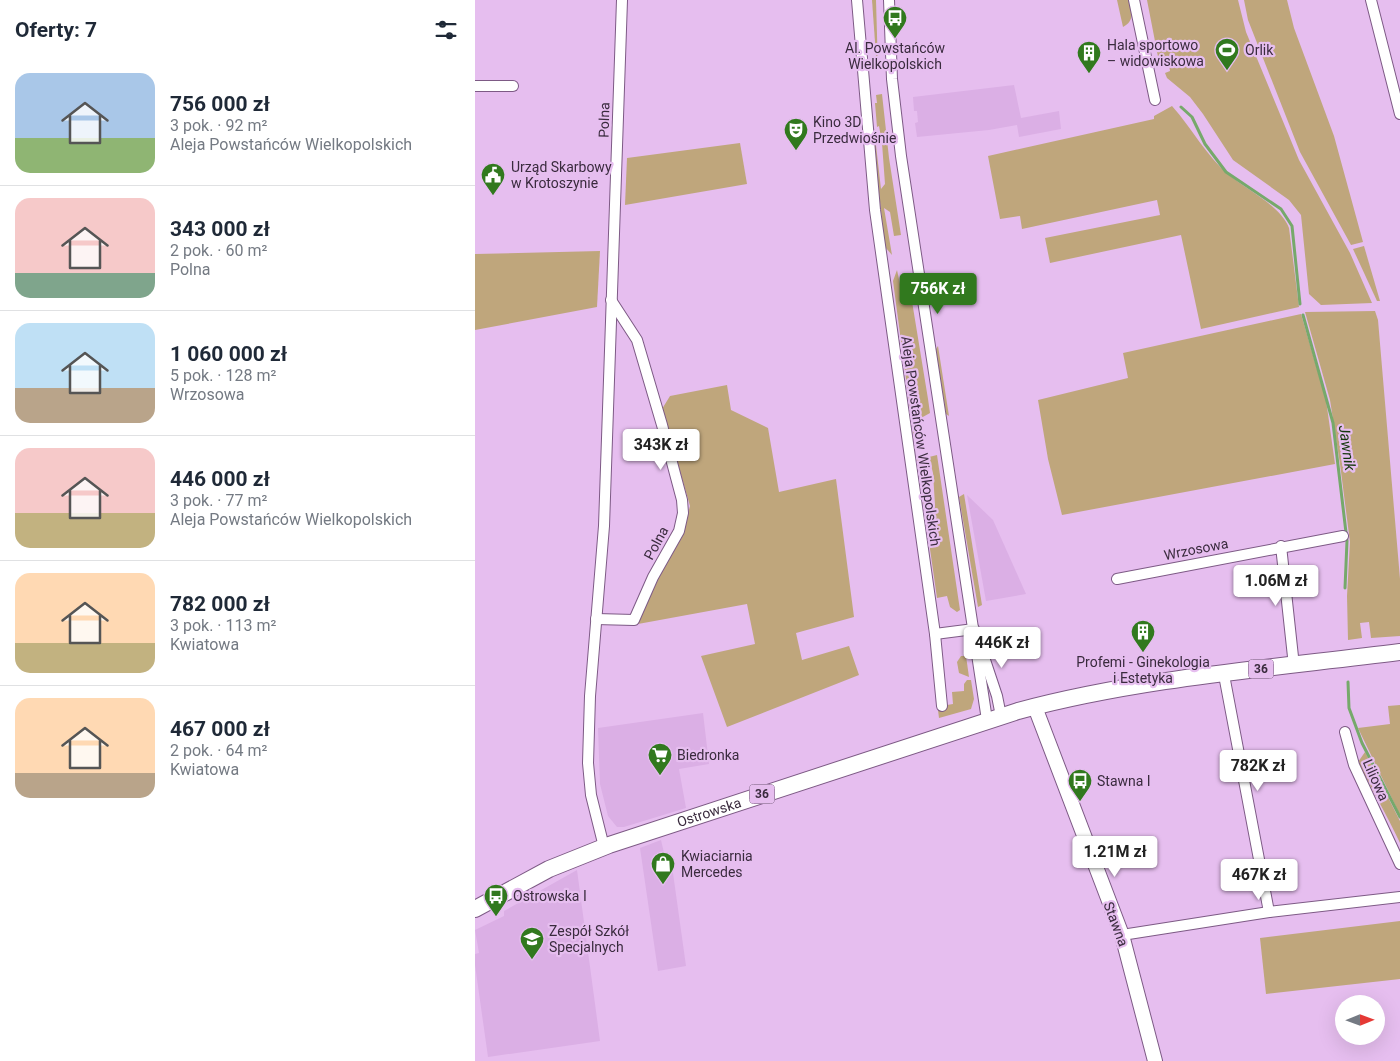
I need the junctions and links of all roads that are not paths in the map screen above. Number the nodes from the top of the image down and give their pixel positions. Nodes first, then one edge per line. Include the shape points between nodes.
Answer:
1 (622, 0) edge
2 (857, 0) edge
3 (889, 0) edge
4 (1134, 0) edge
5 (1371, 0) edge
6 (475, 86) edge
7 (513, 86) dead end
8 (1155, 100) dead end
9 (1400, 114) edge
10 (611, 300) junction
11 (1343, 536) dead end
12 (1281, 546) junction
13 (1117, 579) dead end
14 (596, 619) junction
15 (975, 629) junction
16 (935, 634) junction
17 (1400, 652) edge
18 (1294, 666) junction
19 (1224, 675) junction
20 (942, 706) dead end
21 (1035, 707) junction
22 (994, 718) junction
23 (1345, 732) dead end
24 (604, 847) junction
25 (1400, 864) edge
26 (1400, 897) edge
27 (475, 909) edge
28 (1269, 912) junction
29 (1121, 935) junction
30 (1155, 1061) edge

1 - 10 street, Polna
2 - 16 street, Aleja Powstańców Wielkopolskich via 875,210
3 - 15 street, Aleja Powstańców Wielkopolskich via 892,79 901,156
4 - 8 street
5 - 9 street
6 - 7 street
10 - 14 street, Polna via 604,526
10 - 14 street, Polna via 637,340 683,513 679,531 633,620
11 - 12 street, Wrzosowa
12 - 13 street, Wrzosowa
12 - 18 street
14 - 24 street, Polna via 587,763
15 - 16 street
15 - 22 street, Aleja Powstańców Wielkopolskich
15 - 22 street, Aleja Powstańców Wielkopolskich via 997,696
16 - 20 street, Aleja Powstańców Wielkopolskich
17 - 18 main road, 36
18 - 19 main road, 36
19 - 21 main road, 36 via 1137,687
19 - 28 street
21 - 22 main road, Ostrowska / 36
21 - 29 street, Stawna
22 - 24 main road, Ostrowska / 36
23 - 25 street, Liliowa via 1354,765
24 - 27 main road, Ostrowska / 36 via 549,869
26 - 28 street
28 - 29 street
29 - 30 street, Stawna

